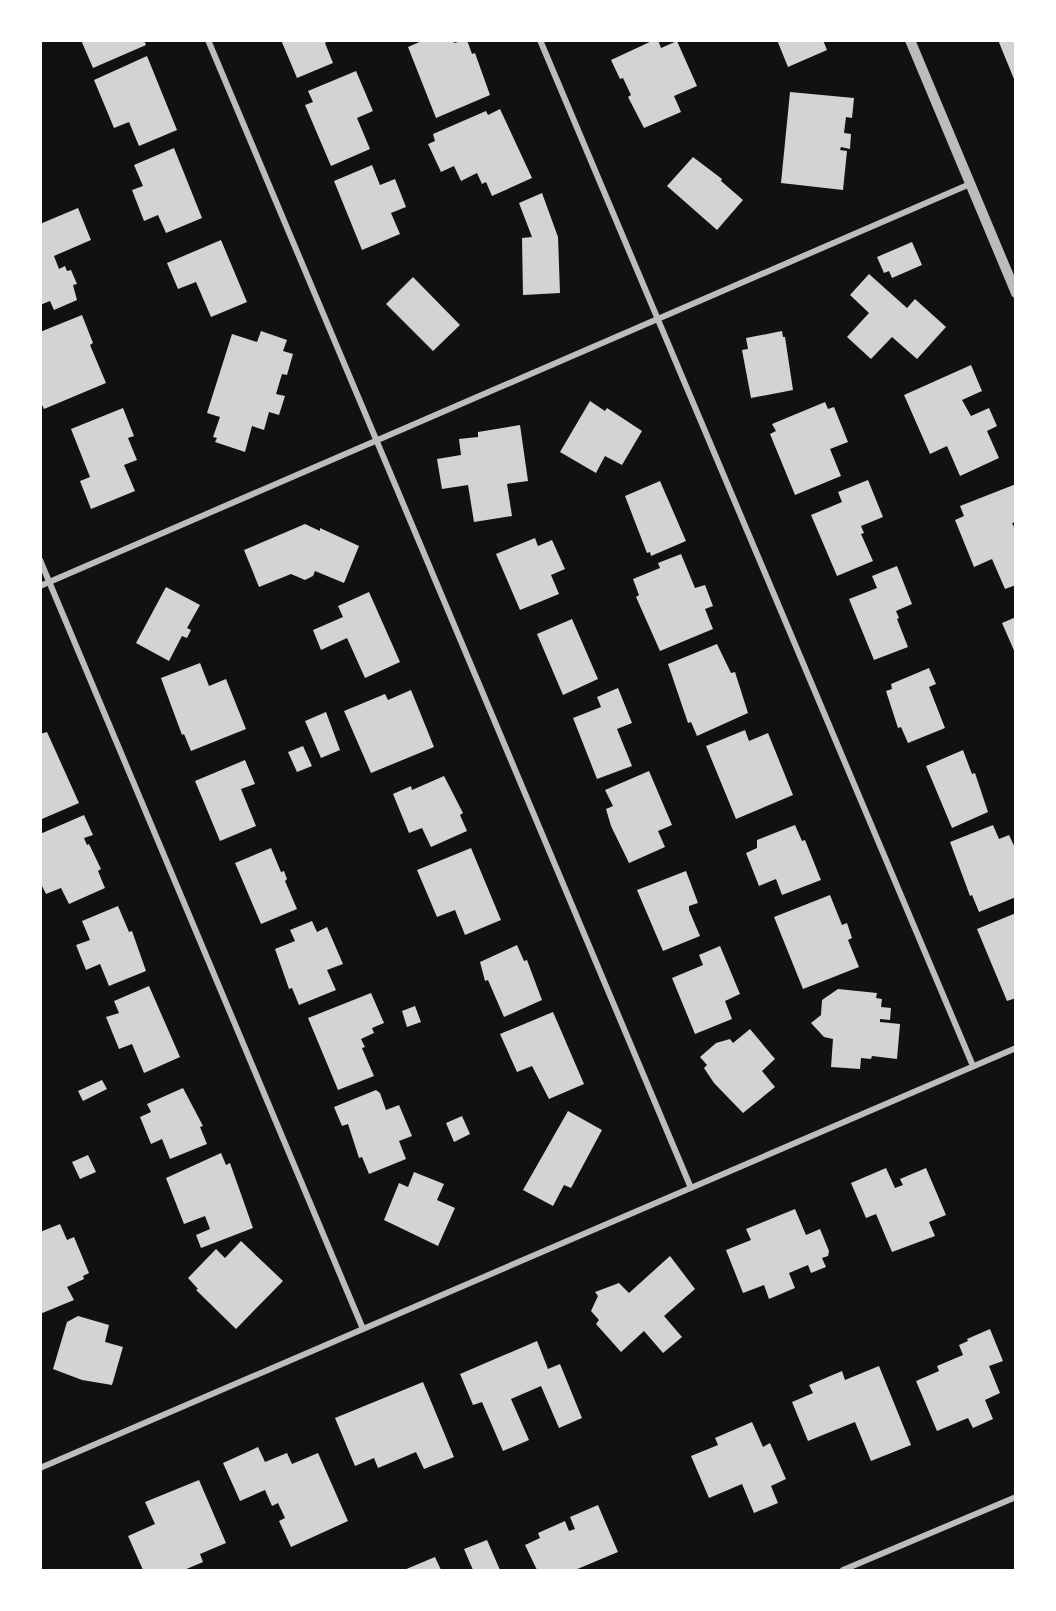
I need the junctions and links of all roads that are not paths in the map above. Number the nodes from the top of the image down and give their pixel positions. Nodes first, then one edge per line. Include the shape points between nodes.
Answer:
1 (208, 40) edge
2 (540, 40) edge
3 (910, 40) edge
4 (970, 184) junction
5 (1016, 293) edge
6 (656, 319) junction
7 (377, 442) junction
8 (40, 560) edge
9 (50, 582) junction
10 (40, 586) edge
11 (1016, 1048) edge
12 (973, 1066) junction
13 (691, 1188) junction
14 (363, 1329) junction
15 (40, 1468) edge
16 (1016, 1497) edge
17 (843, 1570) edge

1 - 7 street
2 - 6 street
3 - 4 street
4 - 5 street
4 - 6 street
6 - 7 street
6 - 12 street
7 - 9 street
7 - 13 street
8 - 9 street
9 - 10 street
9 - 14 street
11 - 12 street
12 - 13 street
13 - 14 street
14 - 15 street
16 - 17 street

